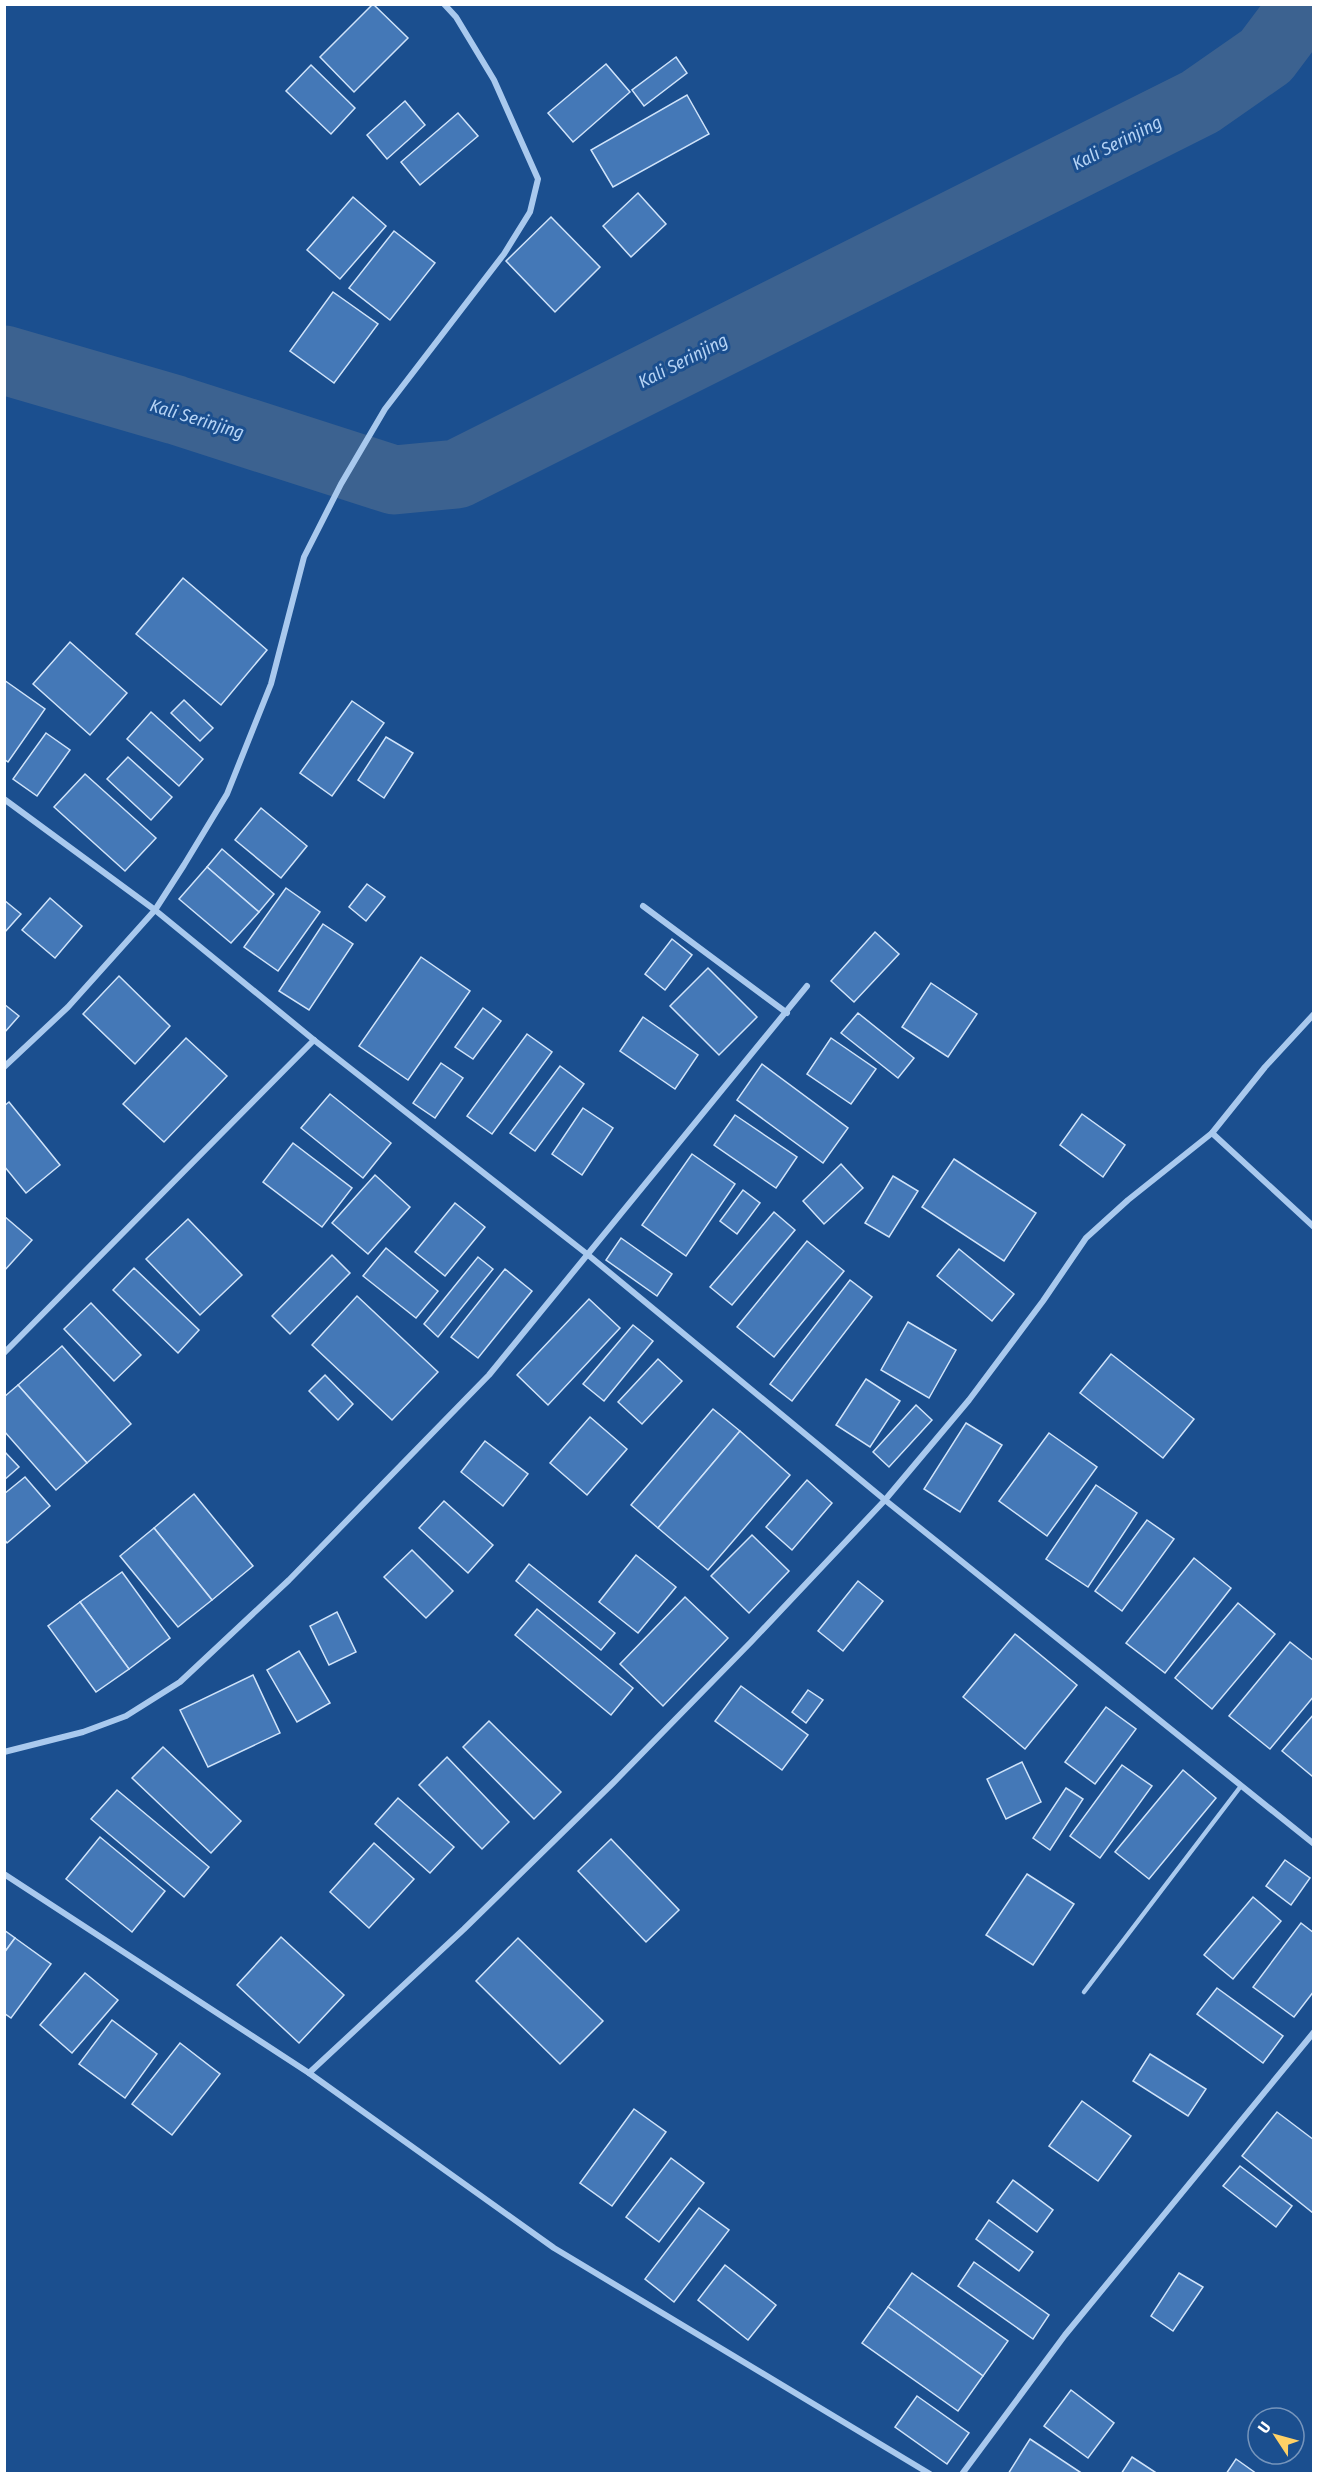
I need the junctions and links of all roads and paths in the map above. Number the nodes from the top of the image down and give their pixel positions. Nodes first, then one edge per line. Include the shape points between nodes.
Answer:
1 (444, 4) edge
2 (4, 799) edge
3 (643, 906) dead end
4 (155, 910) junction
5 (807, 986) dead end
6 (787, 1013) junction
7 (1314, 1014) edge
8 (314, 1040) junction
9 (4, 1067) edge
10 (1212, 1133) junction
11 (1314, 1227) edge
12 (587, 1254) junction
13 (4, 1353) edge
14 (885, 1500) junction
15 (4, 1752) edge
16 (1241, 1786) junction
17 (1314, 1844) edge
18 (4, 1874) edge
19 (1084, 1992) dead end
20 (1314, 2032) edge
21 (309, 2073) junction
22 (930, 2474) edge
23 (962, 2474) edge

1 - 4 street via 494,80 538,179 530,212 504,254 385,409 341,484 304,557 272,684 227,794
2 - 4 street
3 - 6 street
4 - 8 street
4 - 9 street via 68,1007
5 - 6 street
6 - 12 street
7 - 10 street via 1264,1067
8 - 12 street
8 - 13 street
10 - 11 street
10 - 14 street via 1086,1238 969,1400
12 - 14 street
12 - 15 street via 489,1375 289,1580 180,1682 126,1716
14 - 16 street
14 - 21 street via 613,1783
16 - 17 street
16 - 19 lane
18 - 21 street
20 - 23 street via 1072,2326
21 - 22 street via 554,2248

